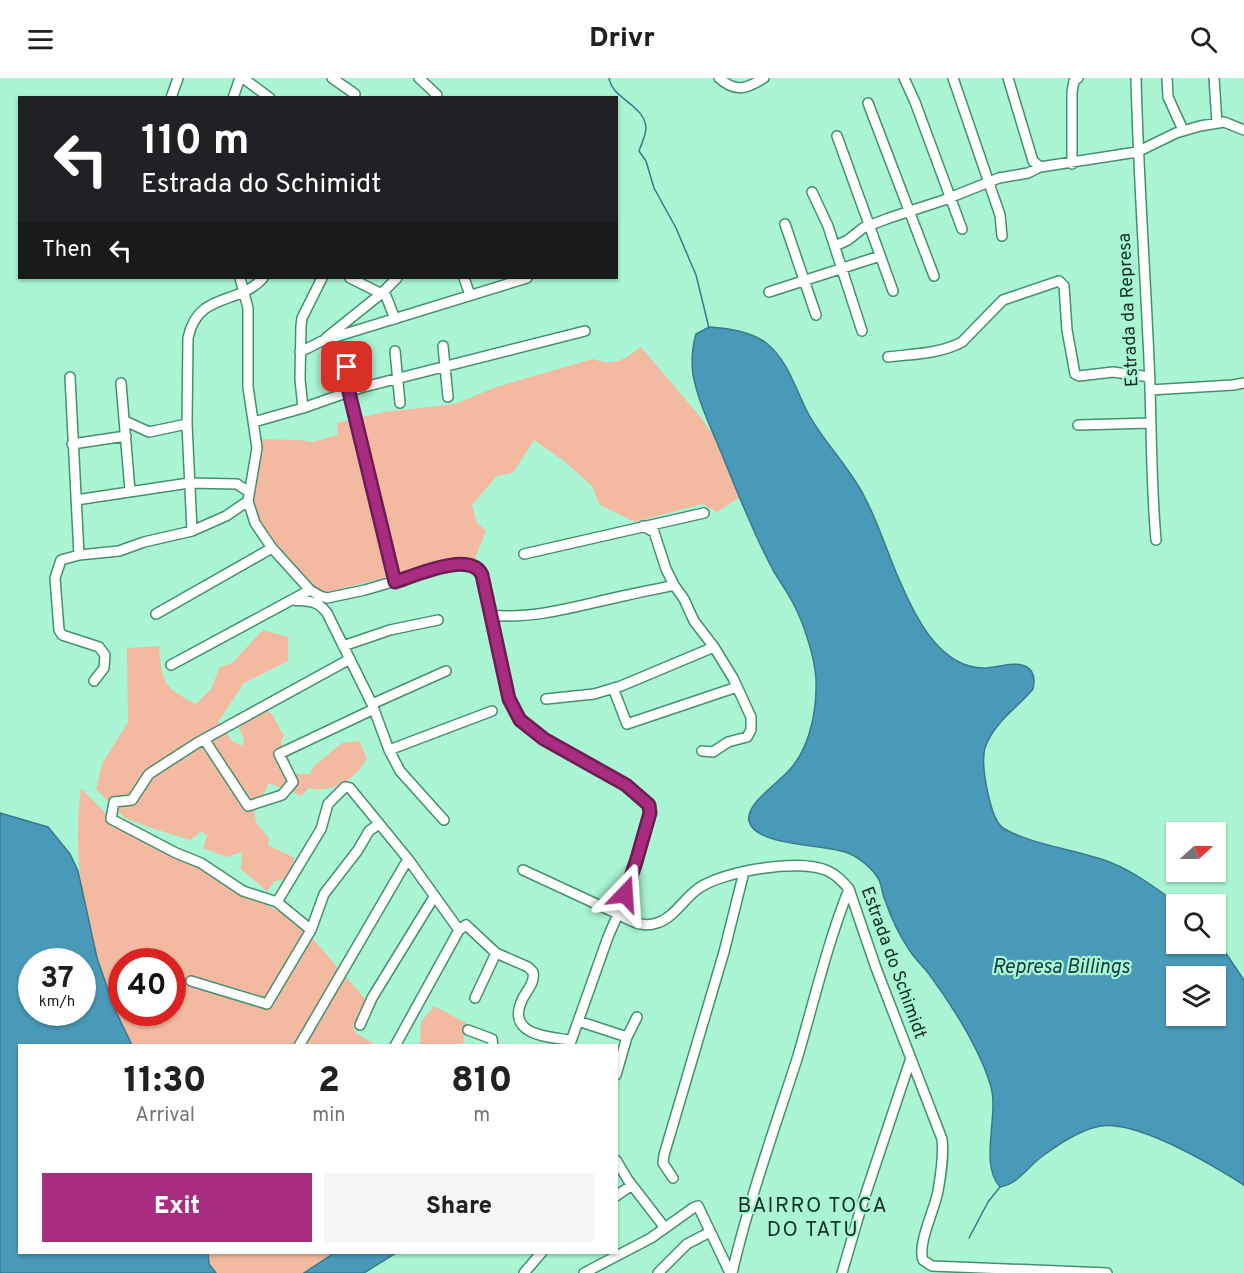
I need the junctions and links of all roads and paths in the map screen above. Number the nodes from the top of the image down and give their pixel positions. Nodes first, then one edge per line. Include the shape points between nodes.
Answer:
1 (178, 78) edge
2 (242, 78) edge
3 (332, 78) edge
4 (419, 78) edge
5 (720, 78) edge
6 (764, 78) edge
7 (904, 78) edge
8 (953, 78) edge
9 (1008, 78) edge
10 (1078, 78) edge
11 (1136, 78) edge
12 (1167, 78) edge
13 (1214, 78) edge
14 (355, 94) dead end
15 (437, 95) dead end
16 (172, 96) edge
17 (234, 96) edge
18 (267, 96) edge
19 (868, 103) dead end
20 (1217, 123) junction
21 (1183, 130) junction
22 (1244, 130) edge
23 (837, 136) dead end
24 (1137, 152) junction
25 (1072, 164) junction
26 (1040, 167) junction
27 (988, 182) junction
28 (812, 192) dead end
29 (950, 198) junction
30 (909, 211) junction
31 (785, 224) dead end
32 (869, 225) junction
33 (962, 229) dead end
34 (1002, 236) dead end
35 (835, 246) junction
36 (880, 256) junction
37 (842, 268) junction
38 (934, 276) dead end
39 (240, 279) edge
40 (262, 279) edge
41 (322, 279) edge
42 (352, 279) edge
43 (396, 279) edge
44 (464, 279) edge
45 (524, 279) edge
46 (804, 280) junction
47 (893, 291) dead end
48 (244, 292) junction
49 (769, 292) dead end
50 (382, 293) junction
51 (470, 295) junction
52 (816, 315) dead end
53 (395, 320) junction
54 (585, 331) dead end
55 (862, 331) dead end
56 (322, 341) junction
57 (443, 346) dead end
58 (395, 351) dead end
59 (300, 352) junction
60 (888, 357) dead end
61 (347, 367) dead end
62 (446, 367) junction
63 (1150, 376) junction
64 (70, 377) dead end
65 (397, 380) junction
66 (121, 383) dead end
67 (1244, 383) edge
68 (1150, 390) junction
69 (349, 392) junction
70 (448, 397) dead end
71 (400, 403) dead end
72 (303, 408) junction
73 (125, 421) junction
74 (254, 422) junction
75 (1151, 423) junction
76 (187, 424) junction
77 (1078, 425) dead end
78 (126, 436) junction
79 (72, 444) junction
80 (189, 483) junction
81 (130, 491) junction
82 (248, 497) junction
83 (76, 500) junction
84 (704, 513) dead end
85 (643, 526) junction
86 (192, 531) junction
87 (1156, 540) dead end
88 (272, 548) junction
89 (524, 554) dead end
90 (79, 555) junction
91 (395, 582) junction
92 (674, 585) junction
93 (310, 590) junction
94 (293, 600) junction
95 (156, 614) dead end
96 (491, 615) junction
97 (438, 620) dead end
98 (343, 646) junction
99 (714, 647) junction
100 (350, 659) junction
101 (171, 665) dead end
102 (446, 671) dead end
103 (94, 681) dead end
104 (737, 687) junction
105 (613, 688) junction
106 (546, 699) dead end
107 (373, 706) junction
108 (492, 711) dead end
109 (204, 739) junction
110 (389, 750) junction
111 (702, 752) dead end
112 (444, 820) dead end
113 (379, 824) junction
114 (408, 859) junction
115 (523, 870) dead end
116 (744, 872) junction
117 (849, 889) junction
118 (434, 897) junction
119 (277, 902) junction
120 (618, 914) junction
121 (311, 930) junction
122 (459, 930) junction
123 (496, 953) junction
124 (191, 981) dead end
125 (475, 998) dead end
126 (637, 1017) dead end
127 (578, 1021) junction
128 (360, 1025) dead end
129 (468, 1030) dead end
130 (627, 1037) junction
131 (570, 1043) edge
132 (300, 1044) edge
133 (396, 1044) edge
134 (493, 1044) edge
135 (911, 1059) junction
136 (618, 1068) edge
137 (618, 1163) edge
138 (673, 1178) dead end
139 (632, 1185) junction
140 (618, 1195) edge
141 (665, 1228) junction
142 (710, 1232) junction
143 (540, 1254) edge
144 (524, 1273) edge
145 (584, 1273) edge
146 (658, 1273) edge
147 (731, 1273) edge
148 (842, 1273) edge
149 (1107, 1273) edge

1 - 16 street
2 - 17 street
2 - 18 street
3 - 14 street
4 - 15 street
5 - 6 street via 738,88
7 - 29 street
8 - 27 street
9 - 26 street via 1033,161
10 - 25 street via 1072,92
11 - 24 street, Estrada da Represa
12 - 21 street via 1168,97
13 - 20 street
19 - 30 street
20 - 21 street
20 - 22 street
21 - 24 street
23 - 32 street
24 - 25 street
24 - 63 street, Estrada da Represa
25 - 26 street
26 - 27 street
27 - 29 street
27 - 34 street via 1000,215
28 - 35 street
29 - 30 street
29 - 33 street
30 - 32 street
30 - 38 street
31 - 46 street
32 - 35 street
32 - 36 street
35 - 37 street
36 - 37 street
36 - 47 street
37 - 46 street
37 - 55 street
39 - 48 street
40 - 48 street
41 - 59 street via 302,318
42 - 50 street
43 - 50 street
44 - 51 street
45 - 51 street
46 - 49 street
46 - 52 street
48 - 74 street via 249,308 248,387
48 - 76 street via 206,308 191,325
50 - 53 street
50 - 56 street
51 - 53 street
53 - 56 street
54 - 62 street
56 - 59 street
57 - 62 street
58 - 65 street
59 - 72 street
60 - 63 street via 956,346 1003,300 1059,282 1064,286 1075,374 1113,372
61 - 69 street
62 - 65 street
62 - 70 street
63 - 68 street, Estrada da Represa
64 - 79 street
65 - 69 street
65 - 71 street
66 - 73 street
67 - 68 street
68 - 75 street, Estrada da Represa
69 - 72 street
69 - 91 street
72 - 74 street
73 - 76 street via 149,432
73 - 78 street
74 - 82 street via 257,448
75 - 77 street
75 - 87 street, Estrada da Represa
76 - 80 street
78 - 79 street
78 - 81 street
79 - 83 street
80 - 81 street
80 - 82 street via 237,484
80 - 86 street
81 - 83 street
82 - 86 street via 226,516
82 - 88 street via 255,523
83 - 90 street
84 - 85 street
85 - 89 street
85 - 92 street via 654,532
86 - 90 street via 119,551
88 - 93 street
88 - 95 street
90 - 103 street via 61,560 55,578 58,630 62,635 99,647 105,655 104,668
91 - 93 street via 327,598
91 - 96 street via 449,565 474,565 482,575
92 - 96 street via 546,613
92 - 99 street
93 - 94 street
94 - 98 street via 321,604
94 - 101 street
96 - 120 street via 509,699 520,720 544,739 626,785 650,807
97 - 98 street via 390,630
98 - 100 street
99 - 104 street
99 - 105 street
100 - 107 street
100 - 109 street
102 - 107 street
104 - 105 street via 627,724
104 - 111 street via 751,717 751,730 747,737 728,742 713,752
105 - 106 street
107 - 109 street via 279,753 293,782 282,795 248,806
107 - 110 street
108 - 110 street
109 - 119 street via 149,774 132,800 114,802 111,819 201,863 243,891
110 - 112 street via 400,771
113 - 114 street
113 - 119 street via 350,788 345,787 328,804 321,829
113 - 121 street via 369,831 324,894
114 - 118 street
114 - 132 street
115 - 120 street, Estrada do Schimidt
116 - 117 street, Estrada do Schimidt via 774,866 815,868 828,871
116 - 120 street, Estrada do Schimidt via 701,886 659,922 639,924
116 - 138 street via 664,1155 663,1163
117 - 135 street, Estrada do Schimidt
117 - 147 street via 745,1216
118 - 122 street
118 - 128 street via 372,998
119 - 121 street
120 - 127 street
121 - 124 street via 267,1004
122 - 123 street via 466,925
122 - 133 street
123 - 125 street
123 - 131 street via 533,972 518,1012 525,1028
126 - 130 street
127 - 130 street
127 - 131 street
129 - 134 street via 492,1039
130 - 136 street
135 - 148 street
135 - 149 street, Estrada do Schimidt via 943,1150 938,1192 921,1250 923,1260 932,1266
137 - 139 street
139 - 140 street
139 - 141 street
141 - 142 street via 696,1206
141 - 145 street
142 - 146 street via 687,1244
142 - 147 street
143 - 144 street

